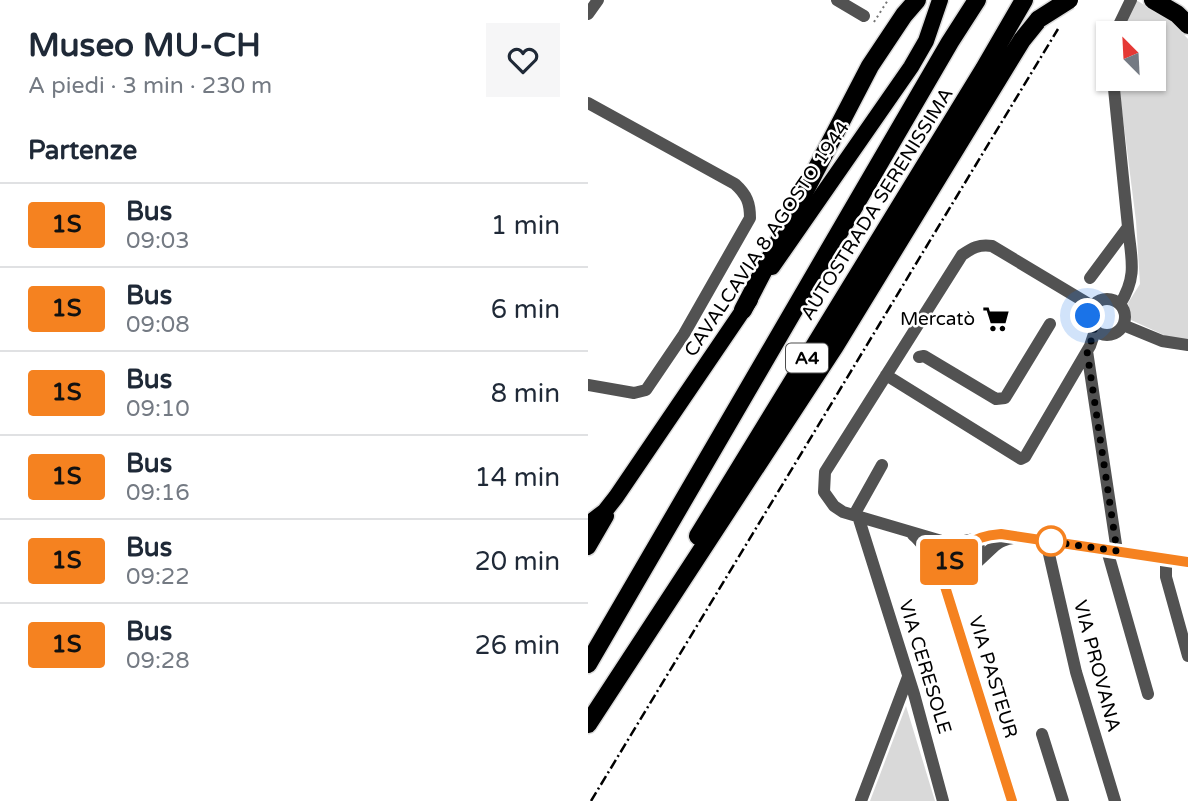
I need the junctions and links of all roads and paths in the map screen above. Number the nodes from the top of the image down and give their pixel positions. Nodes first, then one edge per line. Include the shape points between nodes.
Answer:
1 (598, 0) edge
2 (837, 0) edge
3 (888, 0) edge
4 (917, 0) edge
5 (940, 0) edge
6 (977, 0) edge
7 (1024, 0) edge
8 (1069, 0) edge
9 (1131, 0) edge
10 (1153, 0) edge
11 (588, 14) edge
12 (864, 16) joint
13 (1121, 21) edge
14 (1188, 25) edge
15 (1114, 91) edge
16 (588, 103) edge
17 (1128, 227) junction
18 (1090, 278) dead end
19 (1121, 304) junction
20 (1092, 306) junction
21 (743, 310) junction
22 (1050, 324) dead end
23 (1123, 325) junction
24 (1099, 333) junction
25 (1188, 345) edge
26 (1088, 349) junction
27 (919, 357) dead end
28 (886, 374) junction
29 (588, 385) edge
30 (882, 465) dead end
31 (616, 497) junction
32 (856, 515) junction
33 (588, 524) edge
34 (887, 525) junction
35 (910, 532) junction
36 (1021, 537) junction
37 (978, 538) junction
38 (1046, 541) junction
39 (868, 545) junction
40 (588, 547) edge
41 (1112, 551) junction
42 (1166, 559) junction
43 (1188, 562) edge
44 (974, 565) junction
45 (945, 571) junction
46 (1188, 656) edge
47 (588, 664) edge
48 (908, 677) junction
49 (1148, 694) dead end
50 (588, 715) edge
51 (588, 724) edge
52 (1042, 734) dead end
53 (861, 801) edge
54 (943, 801) edge
55 (1012, 801) edge
56 (1063, 801) edge
57 (1115, 801) edge

1 - 11 street
2 - 12 street
3 - 12 path via 875,22
4 - 21 highway via 870,66
5 - 21 main road, CAVALCAVIA 8 AGOSTO 1944 via 911,67
6 - 47 highway, AUTOSTRADA SERENISSIMA / A4
7 - 50 highway, AUTOSTRADA SERENISSIMA / A4
8 - 51 highway, bridge via 1040,19 1022,40 835,345
9 - 13 street
10 - 14 highway
15 - 17 street
16 - 29 street via 735,184 745,193 750,218 684,334 646,390 634,393
17 - 18 street
17 - 19 street via 1132,278
19 - 20 street via 1106,298
19 - 23 street
20 - 24 street via 1088,316
20 - 28 street via 992,246 972,247 962,255
21 - 31 main road, CAVALCAVIA 8 AGOSTO 1944
22 - 27 street via 1001,400
23 - 24 street via 1115,333
23 - 25 street via 1162,341
24 - 26 street
26 - 28 street via 1026,457 1021,458
26 - 41 street
28 - 32 street via 825,472 824,492 834,506
30 - 32 street
31 - 33 main road, CAVALCAVIA 8 AGOSTO 1944
31 - 40 main road, CAVALCAVIA 8 AGOSTO 1944
32 - 34 street
32 - 39 street, VIA CERESOLE
34 - 35 street
34 - 39 street via 871,534
35 - 37 street via 951,543
35 - 45 street
36 - 37 street
36 - 38 street
36 - 44 street via 1002,541
37 - 44 street
37 - 45 street via 960,549
38 - 41 street
38 - 57 street, VIA PROVANA via 1076,672
39 - 48 street, VIA CERESOLE
41 - 42 street
41 - 49 street
42 - 43 street
42 - 46 street via 1166,577
44 - 45 street via 960,573
45 - 55 street, VIA PASTEUR via 943,580
48 - 53 street
48 - 54 street, VIA CERESOLE
52 - 56 street

